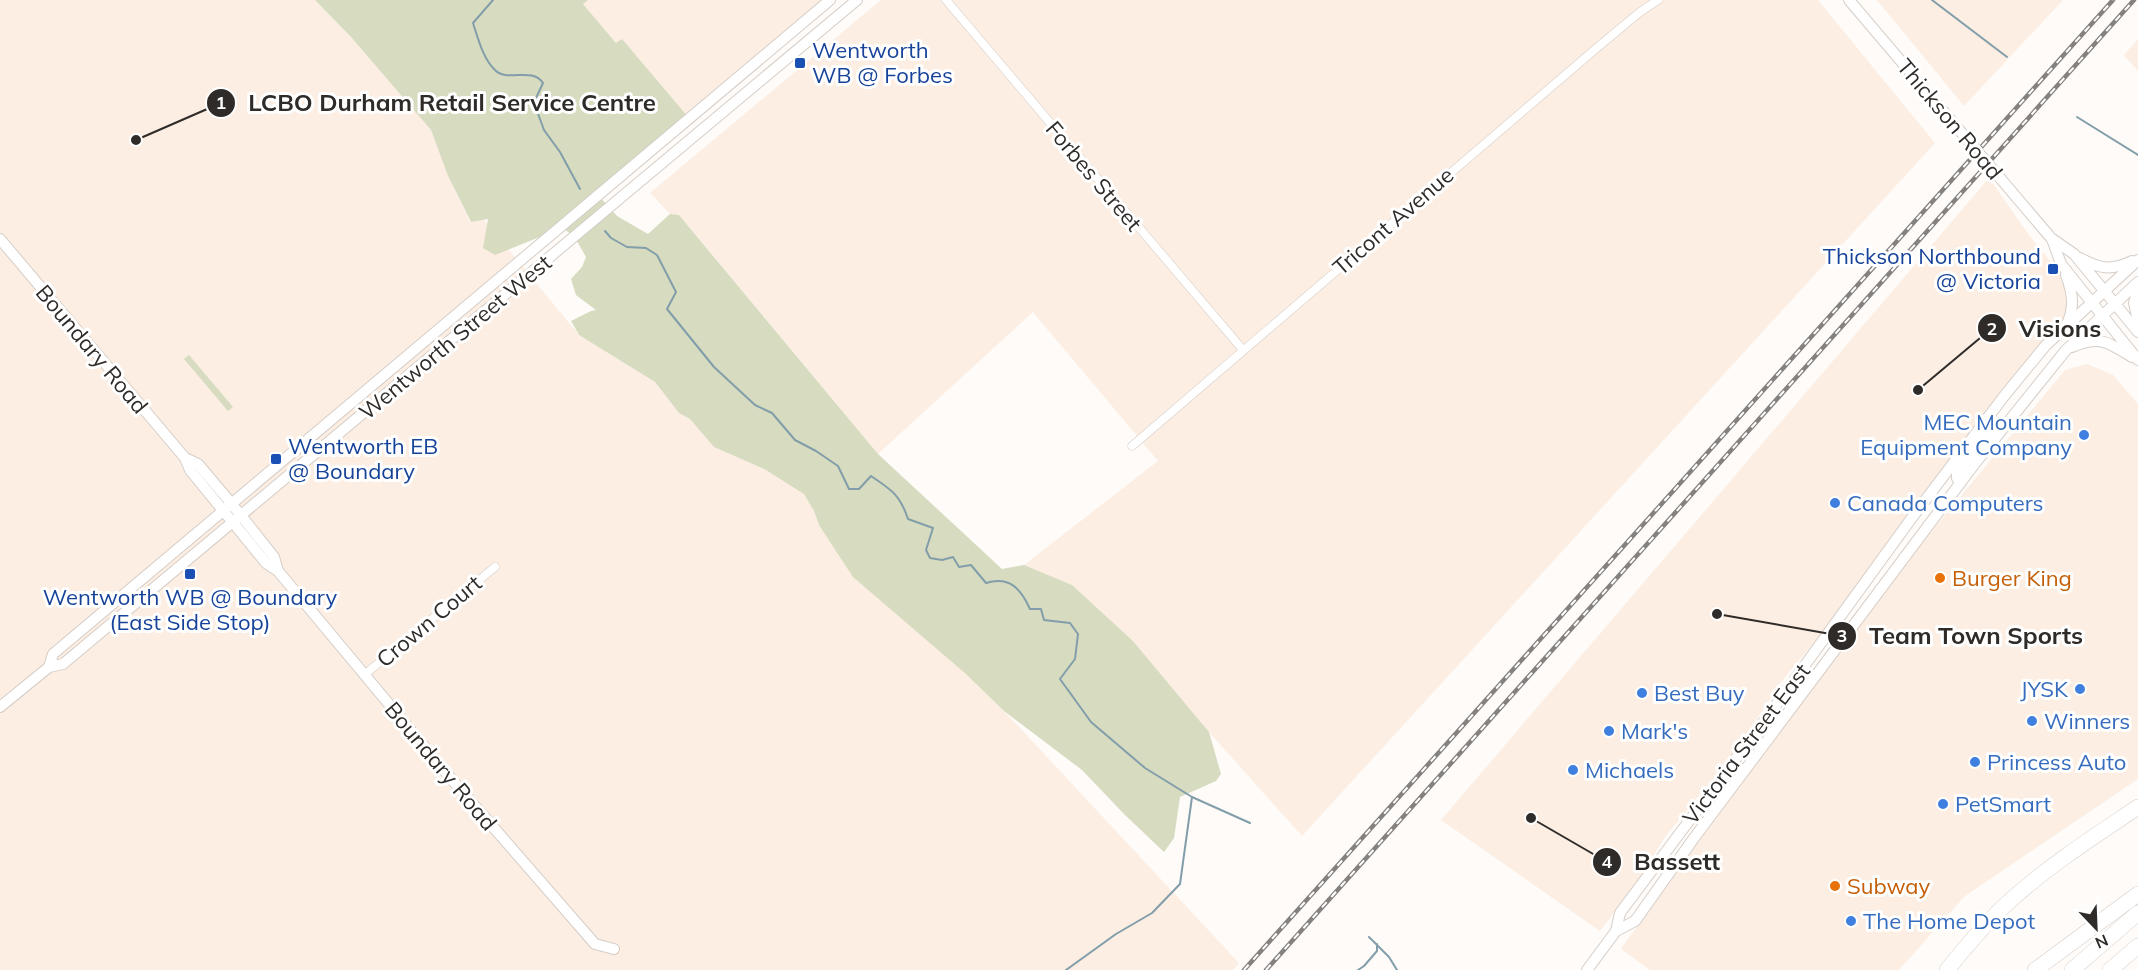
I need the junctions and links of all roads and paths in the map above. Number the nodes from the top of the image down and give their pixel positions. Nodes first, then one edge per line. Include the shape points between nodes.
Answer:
1 (830, 0) edge
2 (857, 0) edge
3 (946, 0) edge
4 (1658, 0) edge
5 (1849, 0) edge
6 (2051, 238) junction
7 (0, 239) edge
8 (2074, 254) junction
9 (2138, 260) edge
10 (2061, 264) junction
11 (2138, 282) edge
12 (2138, 288) edge
13 (2105, 292) junction
14 (2092, 304) junction
15 (2115, 304) junction
16 (2102, 316) junction
17 (2138, 321) edge
18 (2063, 331) junction
19 (2138, 332) edge
20 (1244, 350) junction
21 (2066, 350) junction
22 (2138, 360) edge
23 (1986, 419) junction
24 (1132, 446) dead end
25 (1960, 483) junction
26 (227, 507) junction
27 (236, 518) junction
28 (495, 567) dead end
29 (49, 667) junction
30 (364, 675) junction
31 (0, 707) edge
32 (2138, 807) edge
33 (2138, 815) edge
34 (2086, 842) junction
35 (2138, 894) edge
36 (2138, 913) edge
37 (1616, 931) junction
38 (2138, 946) edge
39 (614, 949) dead end
40 (1587, 970) edge
41 (1947, 970) edge
42 (2035, 970) edge
43 (2072, 970) edge
44 (2110, 970) edge

1 - 26 main road, Wentworth Street West
2 - 27 main road, Wentworth Street West
3 - 20 street, Forbes Street
4 - 20 street, Tricont Avenue
5 - 6 main road, Thickson Road
6 - 8 main road, Thickson Road
6 - 10 main road, Thickson Road
7 - 26 main road, Boundary Road via 185,458 190,471
8 - 9 main road via 2105,269
8 - 13 main road, Thickson Road
9 - 13 main road, Victoria Street East
10 - 14 main road, Thickson Road
10 - 18 main road via 2072,290 2073,304
11 - 15 main road, Victoria Street East
12 - 17 main road via 2134,303
13 - 14 main road, Victoria Street East
13 - 15 main road, Thickson Road
14 - 16 main road, Thickson Road
14 - 18 main road, Victoria Street East
15 - 16 main road, Victoria Street East
15 - 19 main road, Thickson Road
16 - 21 main road, Victoria Street East
16 - 22 main road, Thickson Road
18 - 23 main road, Victoria Street East via 2046,345
20 - 24 street, Tricont Avenue
21 - 22 main road via 2099,340
21 - 25 main road, Victoria Street East
23 - 25 main road via 1989,431 1957,472
23 - 37 main road, Victoria Street East via 1620,913
25 - 37 main road, Victoria Street East via 1700,828 1635,921
26 - 27 main road, Boundary Road
26 - 29 main road, Wentworth Street West via 53,654
27 - 29 main road, Wentworth Street West via 63,664
27 - 30 main road, Boundary Road via 266,563 278,571
28 - 30 street, Crown Court
29 - 31 main road, Wentworth Street West
30 - 39 main road, Boundary Road via 595,944
32 - 34 highway
33 - 34 highway
34 - 41 highway via 2011,899
35 - 42 highway
36 - 43 highway
37 - 40 main road, Victoria Street East
38 - 44 highway

